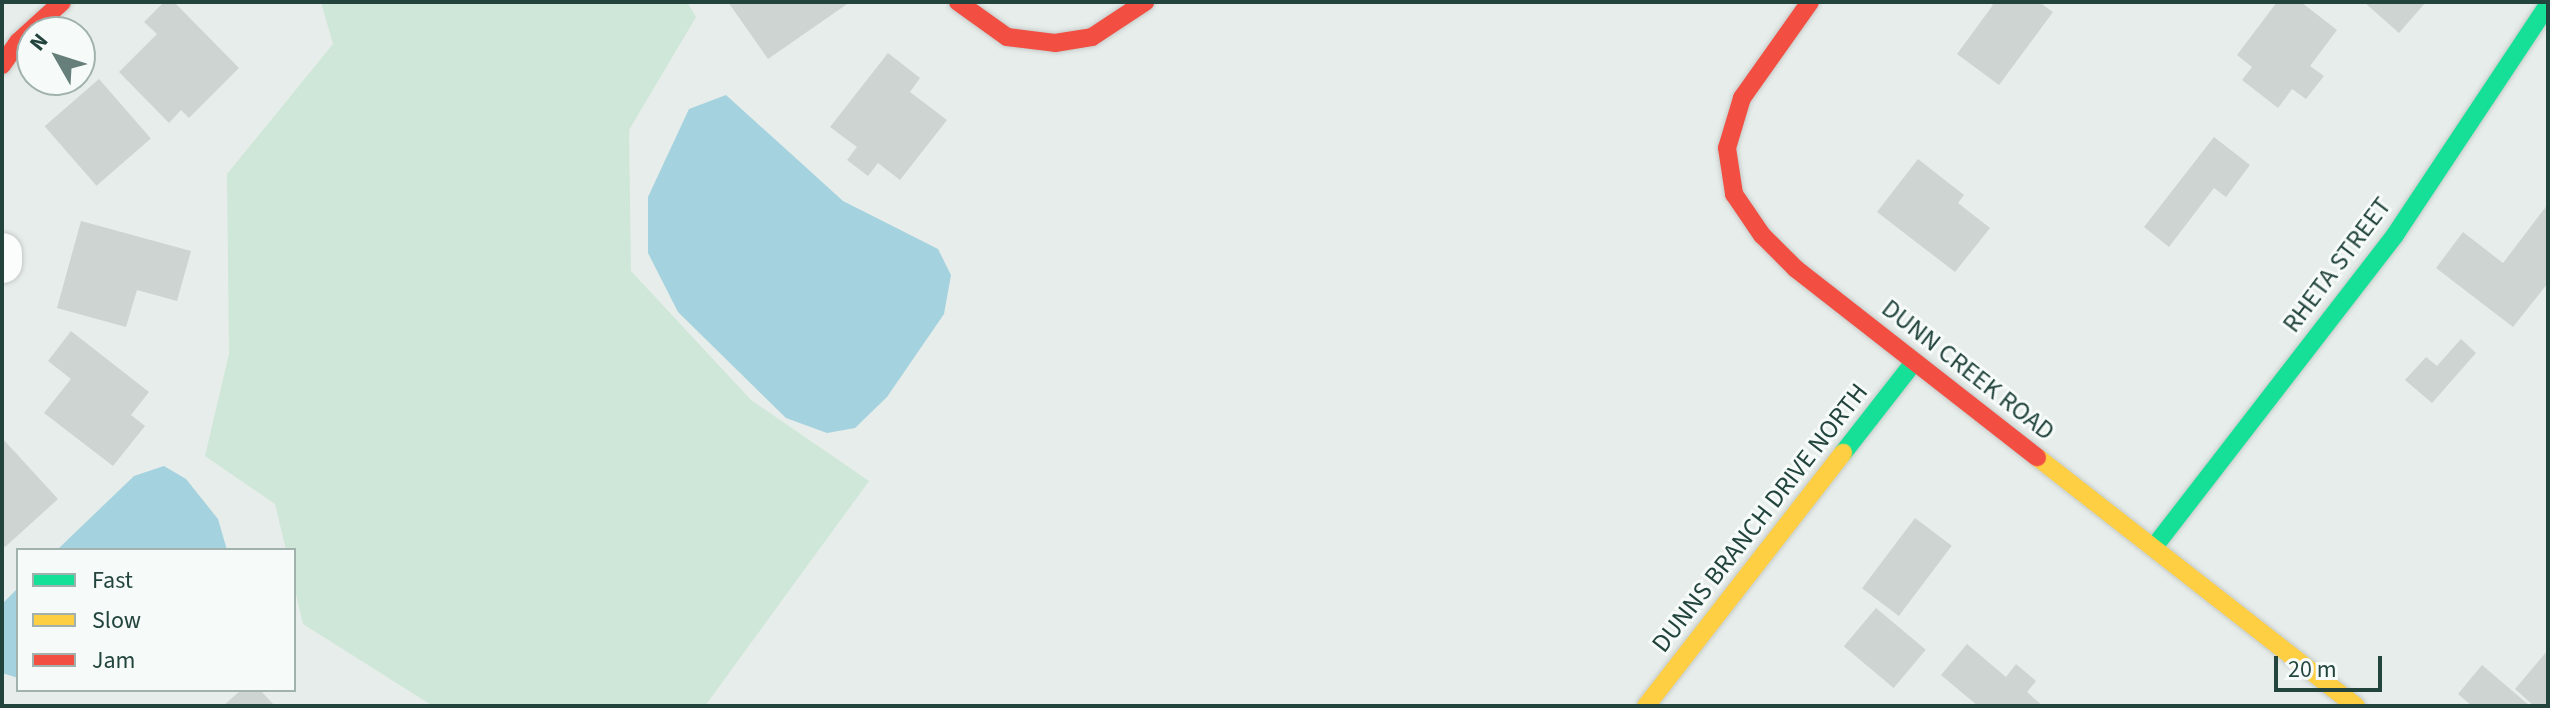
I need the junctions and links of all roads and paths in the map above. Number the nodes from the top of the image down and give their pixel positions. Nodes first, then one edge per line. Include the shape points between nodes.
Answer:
1 (62, 2) edge
2 (958, 2) edge
3 (1145, 2) edge
4 (1810, 2) edge
5 (2548, 5) edge
6 (2, 65) edge
7 (2, 253) edge
8 (2, 263) edge
9 (1914, 362) junction
10 (2154, 547) junction
11 (1646, 706) edge
12 (2356, 706) edge

1 - 6 street via 19,41
2 - 3 street via 1007,37 1055,43 1092,37
4 - 9 street, DUNN CREEK ROAD via 1742,98 1727,148 1734,194 1762,235 1796,269
5 - 10 street, RHETA STREET via 2395,235
7 - 8 street
9 - 10 street, DUNN CREEK ROAD
9 - 11 street, DUNNS BRANCH DRIVE NORTH
10 - 12 street, DUNN CREEK ROAD

